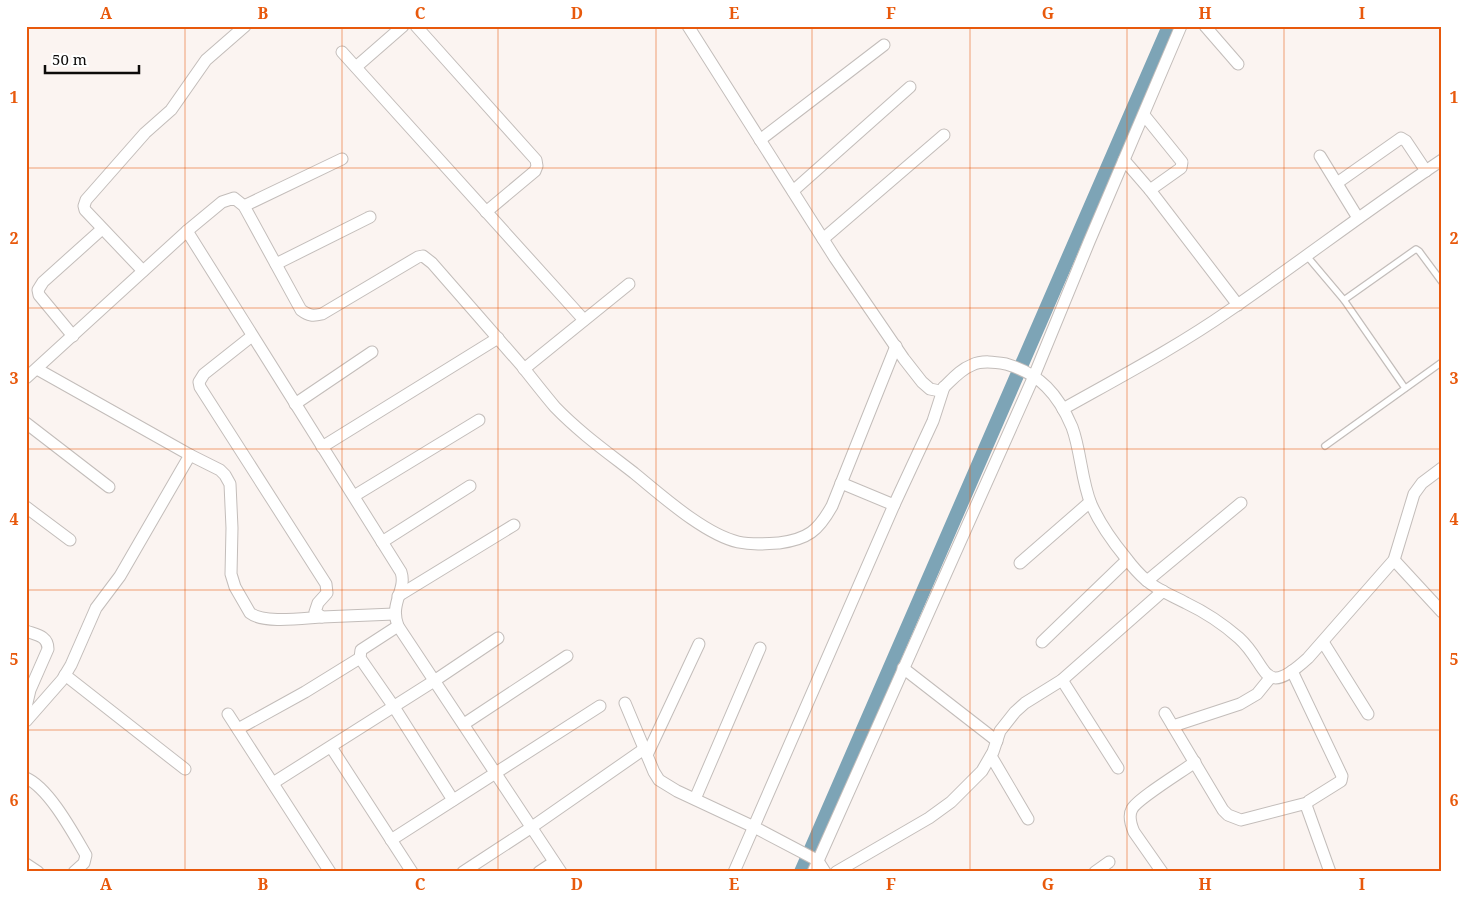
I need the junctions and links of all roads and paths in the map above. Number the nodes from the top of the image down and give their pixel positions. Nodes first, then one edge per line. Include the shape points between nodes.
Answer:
1 (245, 26) edge
2 (402, 26) edge
3 (416, 26) edge
4 (688, 26) edge
5 (1181, 26) edge
6 (1206, 26) edge
7 (884, 45) dead end
8 (342, 52) dead end
9 (1238, 64) dead end
10 (356, 67) junction
11 (910, 87) dead end
12 (1144, 115) junction
13 (944, 135) dead end
14 (760, 140) junction
15 (1320, 156) dead end
16 (342, 158) dead end
17 (1124, 160) junction
18 (1442, 160) edge
19 (1426, 171) junction
20 (1337, 183) junction
21 (1150, 190) junction
22 (793, 191) junction
23 (244, 206) junction
24 (486, 212) junction
25 (370, 217) dead end
26 (1358, 218) junction
27 (102, 229) junction
28 (187, 231) junction
29 (824, 239) junction
30 (1306, 255) junction
31 (276, 264) junction
32 (144, 271) junction
33 (1442, 282) edge
34 (630, 284) dead end
35 (1344, 300) junction
36 (1238, 305) junction
37 (584, 320) junction
38 (73, 336) junction
39 (252, 336) junction
40 (498, 338) junction
41 (896, 346) junction
42 (372, 352) dead end
43 (1442, 362) edge
44 (37, 369) junction
45 (524, 369) junction
46 (1026, 372) junction
47 (26, 378) edge
48 (944, 387) junction
49 (1405, 388) junction
50 (295, 404) junction
51 (1063, 409) junction
52 (479, 420) dead end
53 (26, 423) edge
54 (1325, 446) dead end
55 (322, 447) junction
56 (190, 455) junction
57 (1442, 468) edge
58 (841, 483) junction
59 (109, 486) dead end
60 (470, 486) dead end
61 (354, 496) junction
62 (1090, 502) junction
63 (1241, 503) dead end
64 (894, 505) junction
65 (26, 506) edge
66 (514, 525) dead end
67 (70, 540) dead end
68 (382, 542) junction
69 (1127, 560) junction
70 (1394, 560) junction
71 (1020, 563) dead end
72 (1147, 581) junction
73 (1163, 591) junction
74 (398, 596) junction
75 (1442, 612) edge
76 (394, 614) junction
77 (322, 617) junction
78 (398, 626) junction
79 (26, 631) edge
80 (498, 638) dead end
81 (1042, 642) dead end
82 (1323, 642) junction
83 (699, 644) dead end
84 (760, 648) dead end
85 (567, 656) dead end
86 (360, 658) junction
87 (903, 668) junction
88 (1292, 670) junction
89 (65, 675) junction
90 (1270, 678) junction
91 (1062, 680) junction
92 (434, 681) junction
93 (625, 703) dead end
94 (600, 706) dead end
95 (394, 707) junction
96 (26, 708) edge
97 (1165, 713) dead end
98 (228, 714) dead end
99 (1368, 714) dead end
100 (26, 721) edge
101 (464, 724) junction
102 (1173, 726) junction
103 (238, 729) junction
104 (997, 741) junction
105 (331, 746) junction
106 (646, 752) junction
107 (991, 756) junction
108 (1195, 762) junction
109 (1118, 768) dead end
110 (184, 769) dead end
111 (496, 773) junction
112 (26, 778) edge
113 (273, 783) junction
114 (695, 799) junction
115 (453, 800) junction
116 (1307, 803) junction
117 (1028, 820) dead end
118 (532, 827) junction
119 (754, 827) junction
120 (391, 840) junction
121 (1109, 862) dead end
122 (26, 864) edge
123 (815, 864) edge
124 (558, 867) edge
125 (38, 872) edge
126 (74, 872) edge
127 (330, 872) edge
128 (412, 872) edge
129 (463, 872) edge
130 (539, 872) edge
131 (734, 872) edge
132 (824, 872) edge
133 (836, 872) edge
134 (1096, 872) edge
135 (1162, 872) edge
136 (1330, 872) edge

1 - 27 street via 206,60 171,110 145,133 88,196 85,210
2 - 10 street
3 - 24 street via 536,160 535,171
4 - 14 street
5 - 12 street
6 - 9 street
7 - 14 street
8 - 10 street
10 - 24 street
11 - 22 street
12 - 17 street
12 - 21 street via 1182,162 1181,168
13 - 29 street
14 - 22 street
15 - 20 street
16 - 23 street
17 - 21 street
17 - 46 street via 1089,242
18 - 19 street
19 - 20 street via 1401,138
19 - 26 street
20 - 26 street
21 - 36 street
22 - 29 street
23 - 28 street via 234,198 227,199
23 - 31 street
24 - 37 street
25 - 31 street
26 - 30 street
27 - 32 street
27 - 38 street via 38,290
28 - 32 street
28 - 39 street
29 - 41 street
30 - 35 lane
30 - 36 street
31 - 40 street via 301,310 314,316 423,256
32 - 38 street
33 - 35 lane via 1416,250
34 - 37 street
35 - 49 lane
36 - 51 street via 1156,357
37 - 45 street
38 - 44 street
39 - 50 street
39 - 77 street via 204,374 200,387 326,584 327,593 315,612
40 - 45 street
40 - 55 street
41 - 48 street via 926,385 935,391
41 - 58 street
42 - 50 street
43 - 49 lane
44 - 47 street
44 - 56 street
45 - 58 street via 555,407 586,436 691,517 736,542 764,544 805,537 823,522
46 - 48 street via 998,362 974,364 960,371
46 - 51 street via 1051,391
46 - 87 street
48 - 64 street via 933,421
49 - 54 lane
50 - 55 street
51 - 62 street via 1072,429
52 - 61 street
53 - 59 street
55 - 61 street
56 - 77 street via 220,470 229,479 231,574 250,613 264,619
56 - 89 street via 120,576 96,608
57 - 70 street via 1422,483 1414,494
58 - 64 street
60 - 68 street
61 - 68 street
62 - 69 street
62 - 71 street
63 - 72 street
64 - 119 street
65 - 67 street
66 - 74 street
68 - 74 street via 403,578
69 - 72 street
69 - 81 street
70 - 75 street
70 - 82 street
72 - 73 street
73 - 90 street via 1225,626 1249,648
73 - 91 street
74 - 76 street
76 - 77 street
76 - 78 street
78 - 86 street via 361,650
78 - 92 street
79 - 96 street via 47,640 48,649 30,690
80 - 92 street
82 - 88 street
82 - 99 street
83 - 106 street
84 - 114 street
85 - 101 street
86 - 95 street
86 - 103 street
87 - 104 street
87 - 123 street
88 - 90 street via 1275,679
88 - 116 street via 1342,776 1341,781
89 - 100 street
89 - 110 street
90 - 102 street via 1257,694 1240,704
91 - 104 street via 1014,712
91 - 109 street
92 - 95 street
92 - 101 street
93 - 106 street
94 - 111 street
95 - 105 street
95 - 115 street
97 - 102 street
98 - 103 street
101 - 111 street
102 - 108 street
103 - 113 street
104 - 107 street
105 - 113 street
105 - 120 street
106 - 114 street via 660,780
106 - 118 street
107 - 117 street
107 - 133 street via 965,789 929,818
108 - 116 street via 1223,810 1240,820
108 - 135 street via 1136,803 1130,814 1134,832
111 - 115 street
111 - 118 street
112 - 126 street via 38,786 66,821 86,855 84,863
113 - 127 street
114 - 119 street
115 - 120 street
116 - 136 street via 1306,808
118 - 124 street
118 - 129 street
119 - 123 street via 796,849
119 - 131 street
120 - 128 street
121 - 134 street
122 - 125 street
123 - 132 street
124 - 130 street

